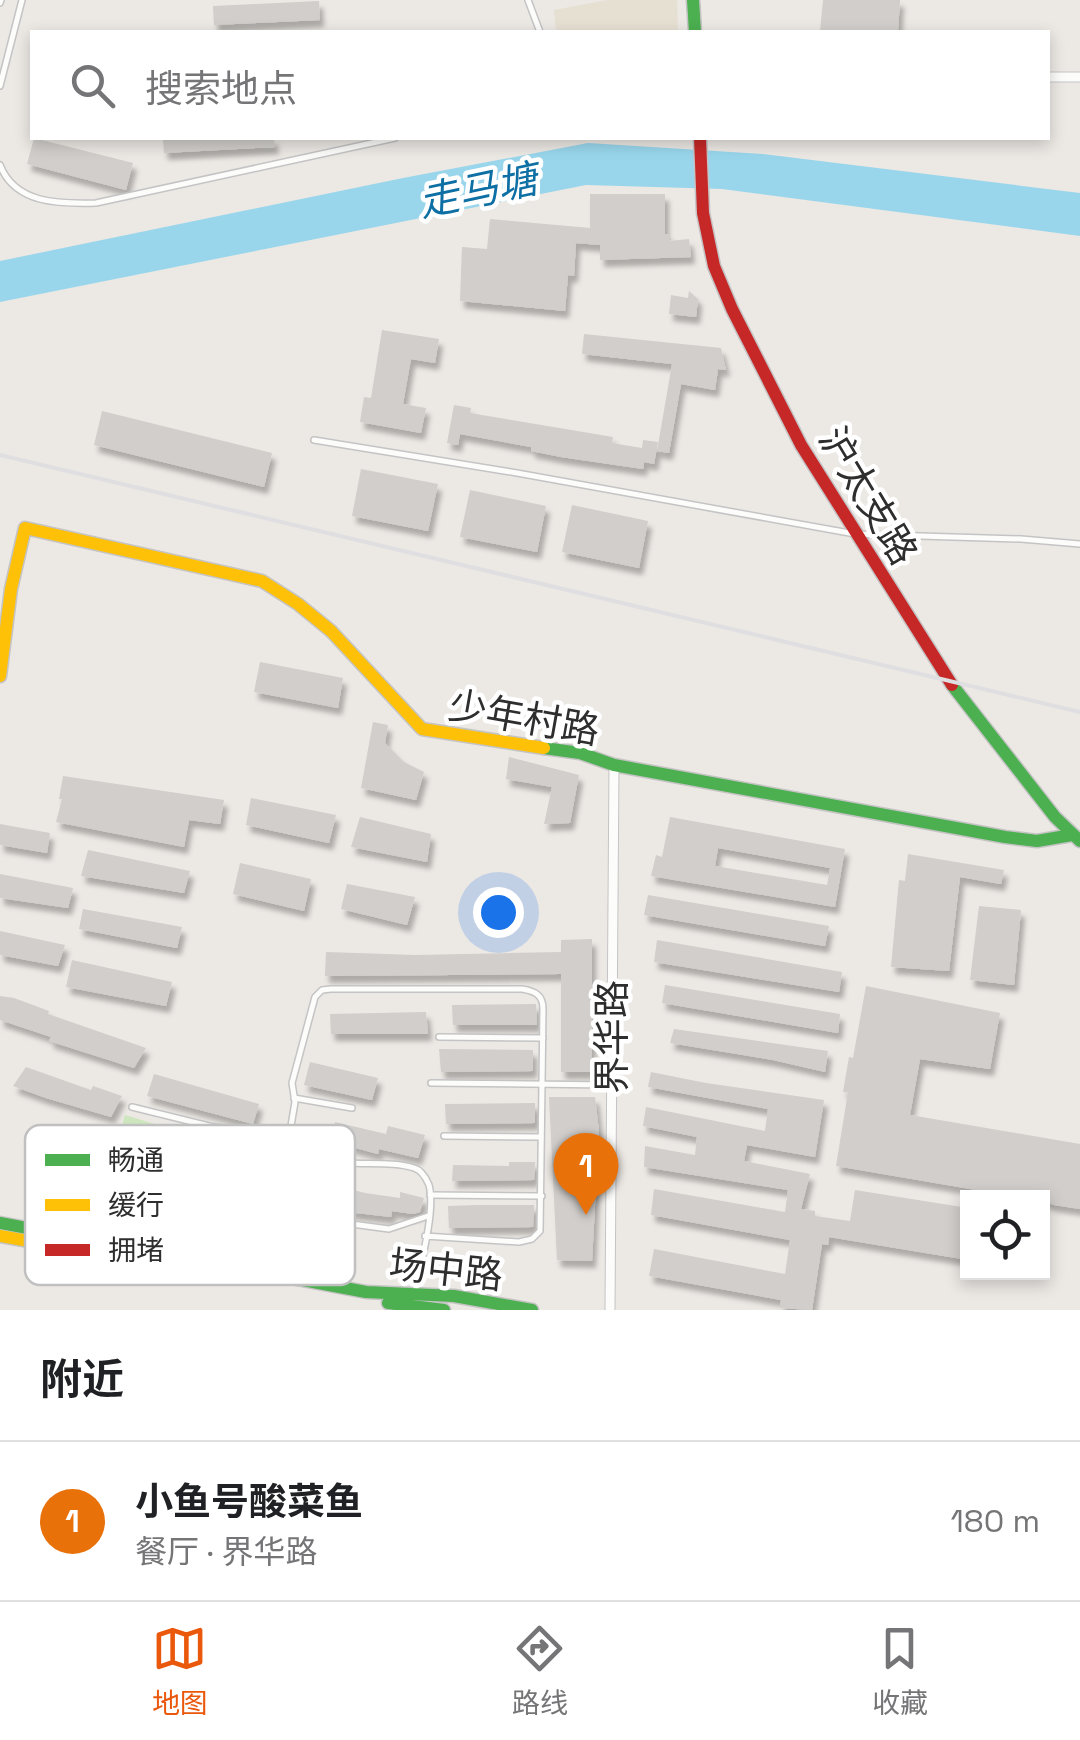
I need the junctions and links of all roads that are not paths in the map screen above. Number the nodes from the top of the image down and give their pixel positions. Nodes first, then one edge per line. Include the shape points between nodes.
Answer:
1 (22, 0) edge
2 (528, 0) edge
3 (693, 0) edge
4 (539, 30) edge
5 (694, 30) edge
6 (1050, 77) edge
7 (1080, 77) edge
8 (0, 86) edge
9 (387, 140) edge
10 (700, 140) edge
11 (0, 166) edge
12 (314, 440) dead end
13 (855, 534) junction
14 (1080, 544) edge
15 (0, 676) edge
16 (614, 765) junction
17 (1076, 838) edge
18 (439, 1037) dead end
19 (543, 1038) junction
20 (431, 1084) dead end
21 (542, 1084) junction
22 (612, 1085) junction
23 (294, 1098) junction
24 (132, 1107) dead end
25 (352, 1108) dead end
26 (205, 1125) edge
27 (291, 1125) edge
28 (444, 1136) dead end
29 (542, 1137) junction
30 (355, 1164) edge
31 (430, 1195) junction
32 (542, 1196) junction
33 (428, 1216) junction
34 (0, 1223) edge
35 (355, 1224) edge
36 (25, 1228) edge
37 (0, 1236) edge
38 (425, 1236) junction
39 (25, 1240) edge
40 (276, 1285) edge
41 (329, 1285) edge
42 (413, 1300) junction
43 (444, 1310) edge
44 (532, 1310) edge
45 (610, 1310) edge

1 - 8 lane
2 - 4 lane
3 - 5 street
6 - 7 street
9 - 11 lane via 96,204 41,200 13,188
10 - 13 street, 沪太支路 via 710,252 732,309
12 - 13 lane
13 - 14 lane
13 - 17 street, 沪太支路 via 948,680
15 - 16 street, 少年村路 via 24,528 262,581 333,634 422,729 580,753
16 - 17 street, 少年村路 via 1005,837
16 - 22 street, 界华路
18 - 19 lane
19 - 21 lane
19 - 23 lane via 543,1001 526,990 322,990 292,1080
20 - 21 lane
21 - 22 lane
21 - 29 lane
22 - 45 street, 界华路
23 - 25 lane
23 - 27 lane
24 - 26 lane
28 - 29 lane
29 - 32 lane
30 - 31 lane via 415,1168
31 - 32 lane
31 - 33 lane
32 - 38 lane via 541,1226 532,1239
33 - 35 lane via 389,1229
33 - 38 lane
34 - 36 street, 场中路
37 - 39 street, 场中路
38 - 42 lane
40 - 42 street, 场中路 via 372,1302
41 - 42 street, 场中路
42 - 43 street, 场中路
42 - 44 street, 场中路 via 454,1296

